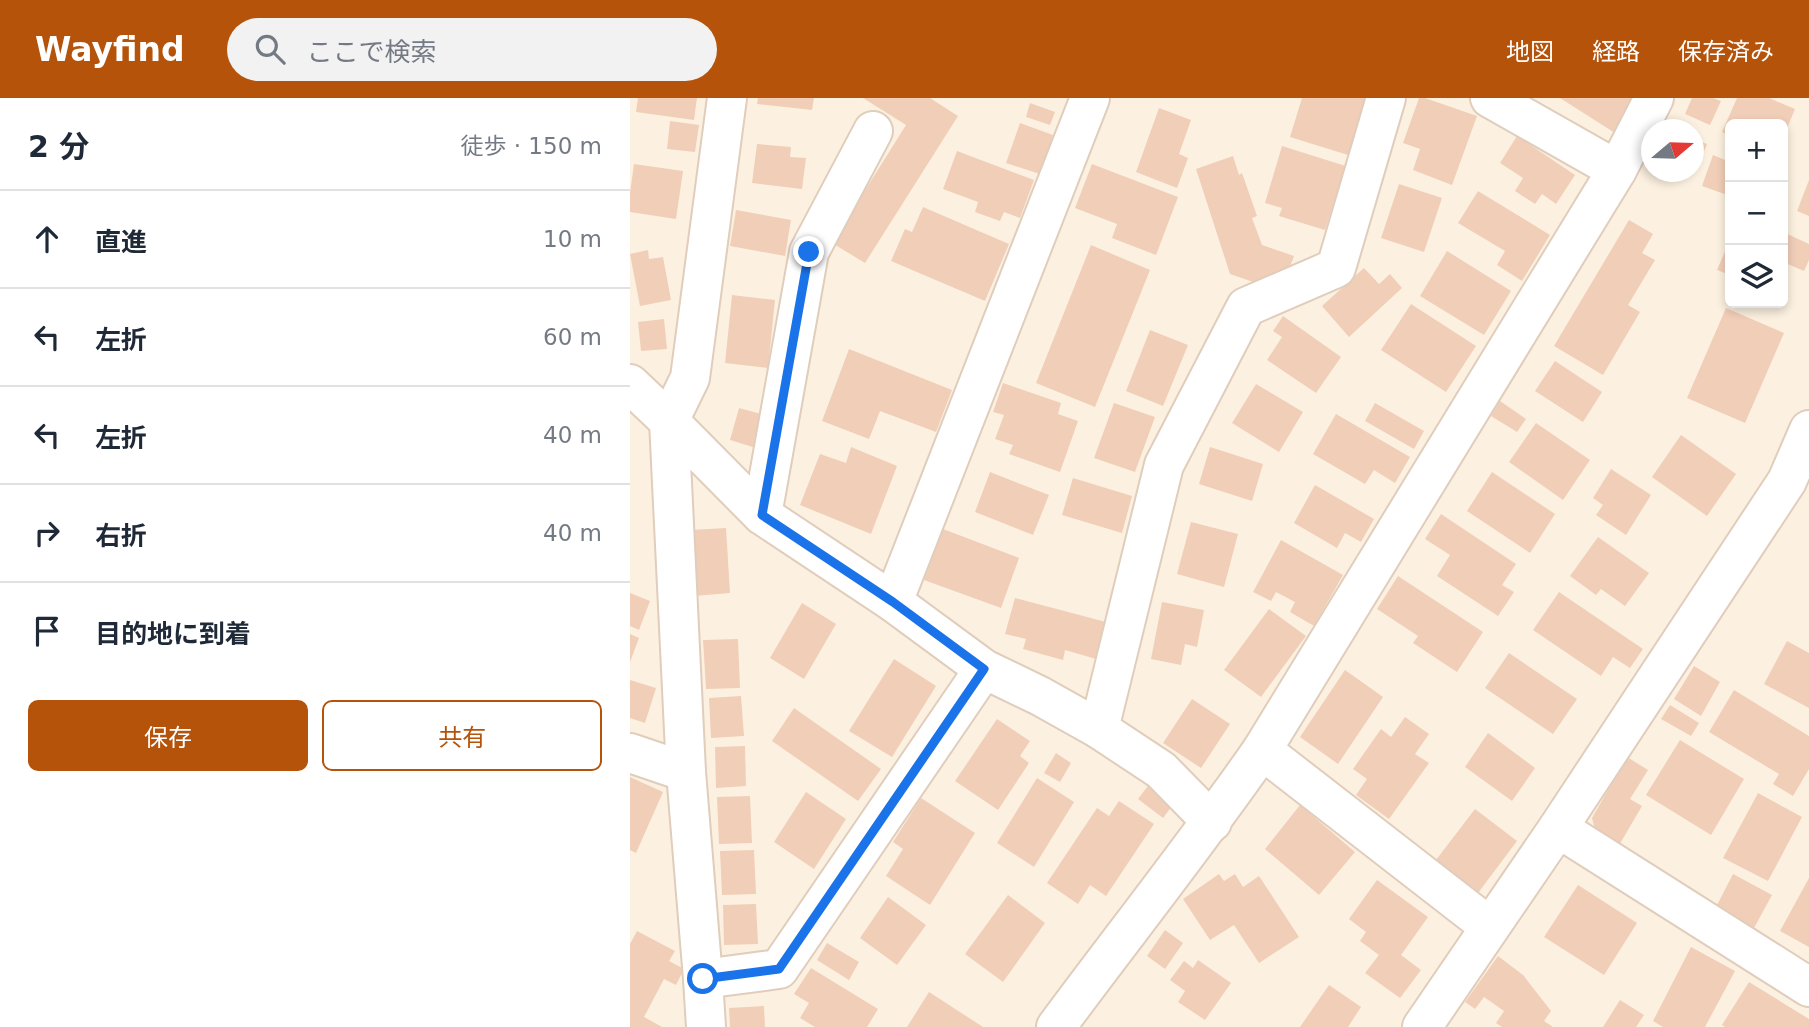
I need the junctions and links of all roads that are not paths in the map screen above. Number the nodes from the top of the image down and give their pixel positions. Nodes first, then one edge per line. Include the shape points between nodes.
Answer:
1 (727, 98) edge
2 (1090, 98) edge
3 (1386, 98) edge
4 (1490, 98) edge
5 (1654, 98) edge
6 (873, 131) dead end
7 (1618, 170) junction
8 (630, 384) edge
9 (669, 421) junction
10 (1809, 430) edge
11 (762, 515) junction
12 (893, 602) junction
13 (984, 669) junction
14 (1099, 729) junction
15 (1262, 750) junction
16 (630, 753) edge
17 (686, 772) junction
18 (1212, 822) junction
19 (1558, 828) junction
20 (1490, 927) junction
21 (703, 979) junction
22 (1809, 987) edge
23 (706, 1027) edge
24 (1056, 1027) edge
25 (1422, 1027) edge

1 - 9 street via 690,378
2 - 12 street
3 - 14 street via 1336,268 1246,307 1164,465
4 - 7 street
5 - 7 street
6 - 11 street via 809,252
7 - 15 street
8 - 9 street
9 - 11 street
9 - 17 street
10 - 19 street via 1787,481
11 - 12 street
12 - 13 street
13 - 14 street
13 - 21 street via 779,969
14 - 18 street via 1161,770
15 - 18 street
15 - 20 street
16 - 17 street
17 - 21 street
18 - 24 street
19 - 20 street
19 - 22 street
20 - 25 street
21 - 23 street

